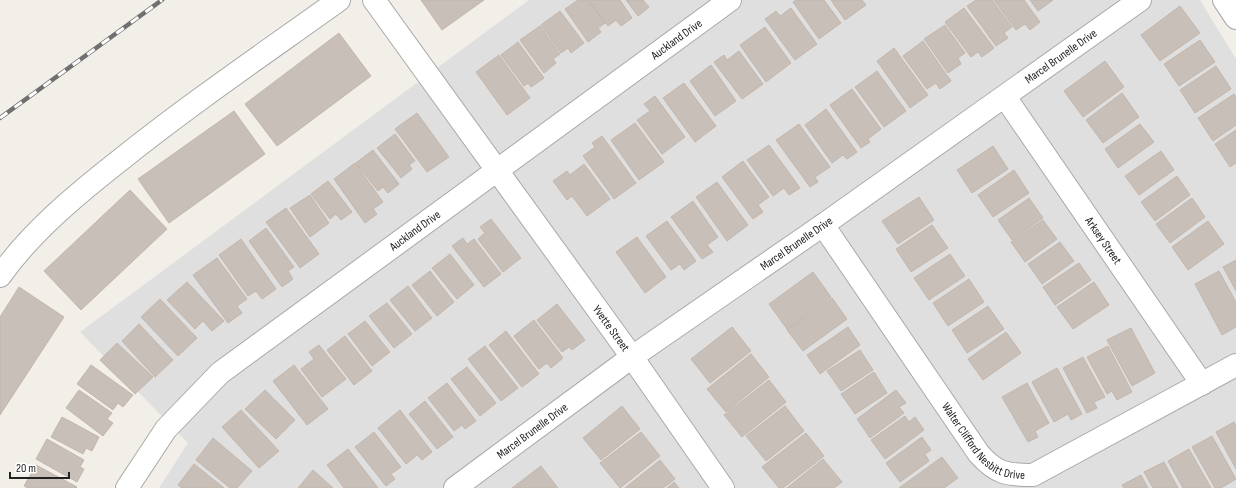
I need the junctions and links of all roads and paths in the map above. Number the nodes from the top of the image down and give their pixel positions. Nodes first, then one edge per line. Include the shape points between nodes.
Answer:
1 (339, 0) edge
2 (374, 0) edge
3 (730, 0) edge
4 (1140, 0) edge
5 (1224, 0) edge
6 (1236, 18) edge
7 (1005, 97) junction
8 (497, 171) junction
9 (823, 224) junction
10 (0, 276) edge
11 (632, 357) junction
12 (1236, 365) edge
13 (1202, 384) junction
14 (127, 488) edge
15 (455, 488) edge
16 (723, 488) edge

1 - 10 street via 150,136 74,197 10,261
2 - 8 street, Yvette Street
3 - 8 street, Auckland Drive
4 - 7 street, Marcel Brunelle Drive
5 - 6 street
7 - 9 street, Marcel Brunelle Drive
7 - 13 street, Arksey Street
8 - 11 street, Yvette Street
8 - 14 street, Auckland Drive via 220,373 166,429
9 - 11 street, Marcel Brunelle Drive
9 - 13 street, Walter Clifford Nesbitt Drive via 979,454 990,466 1003,473 1033,476
11 - 15 street, Marcel Brunelle Drive
11 - 16 street, Yvette Street
12 - 13 street, Walter Clifford Nesbitt Drive

